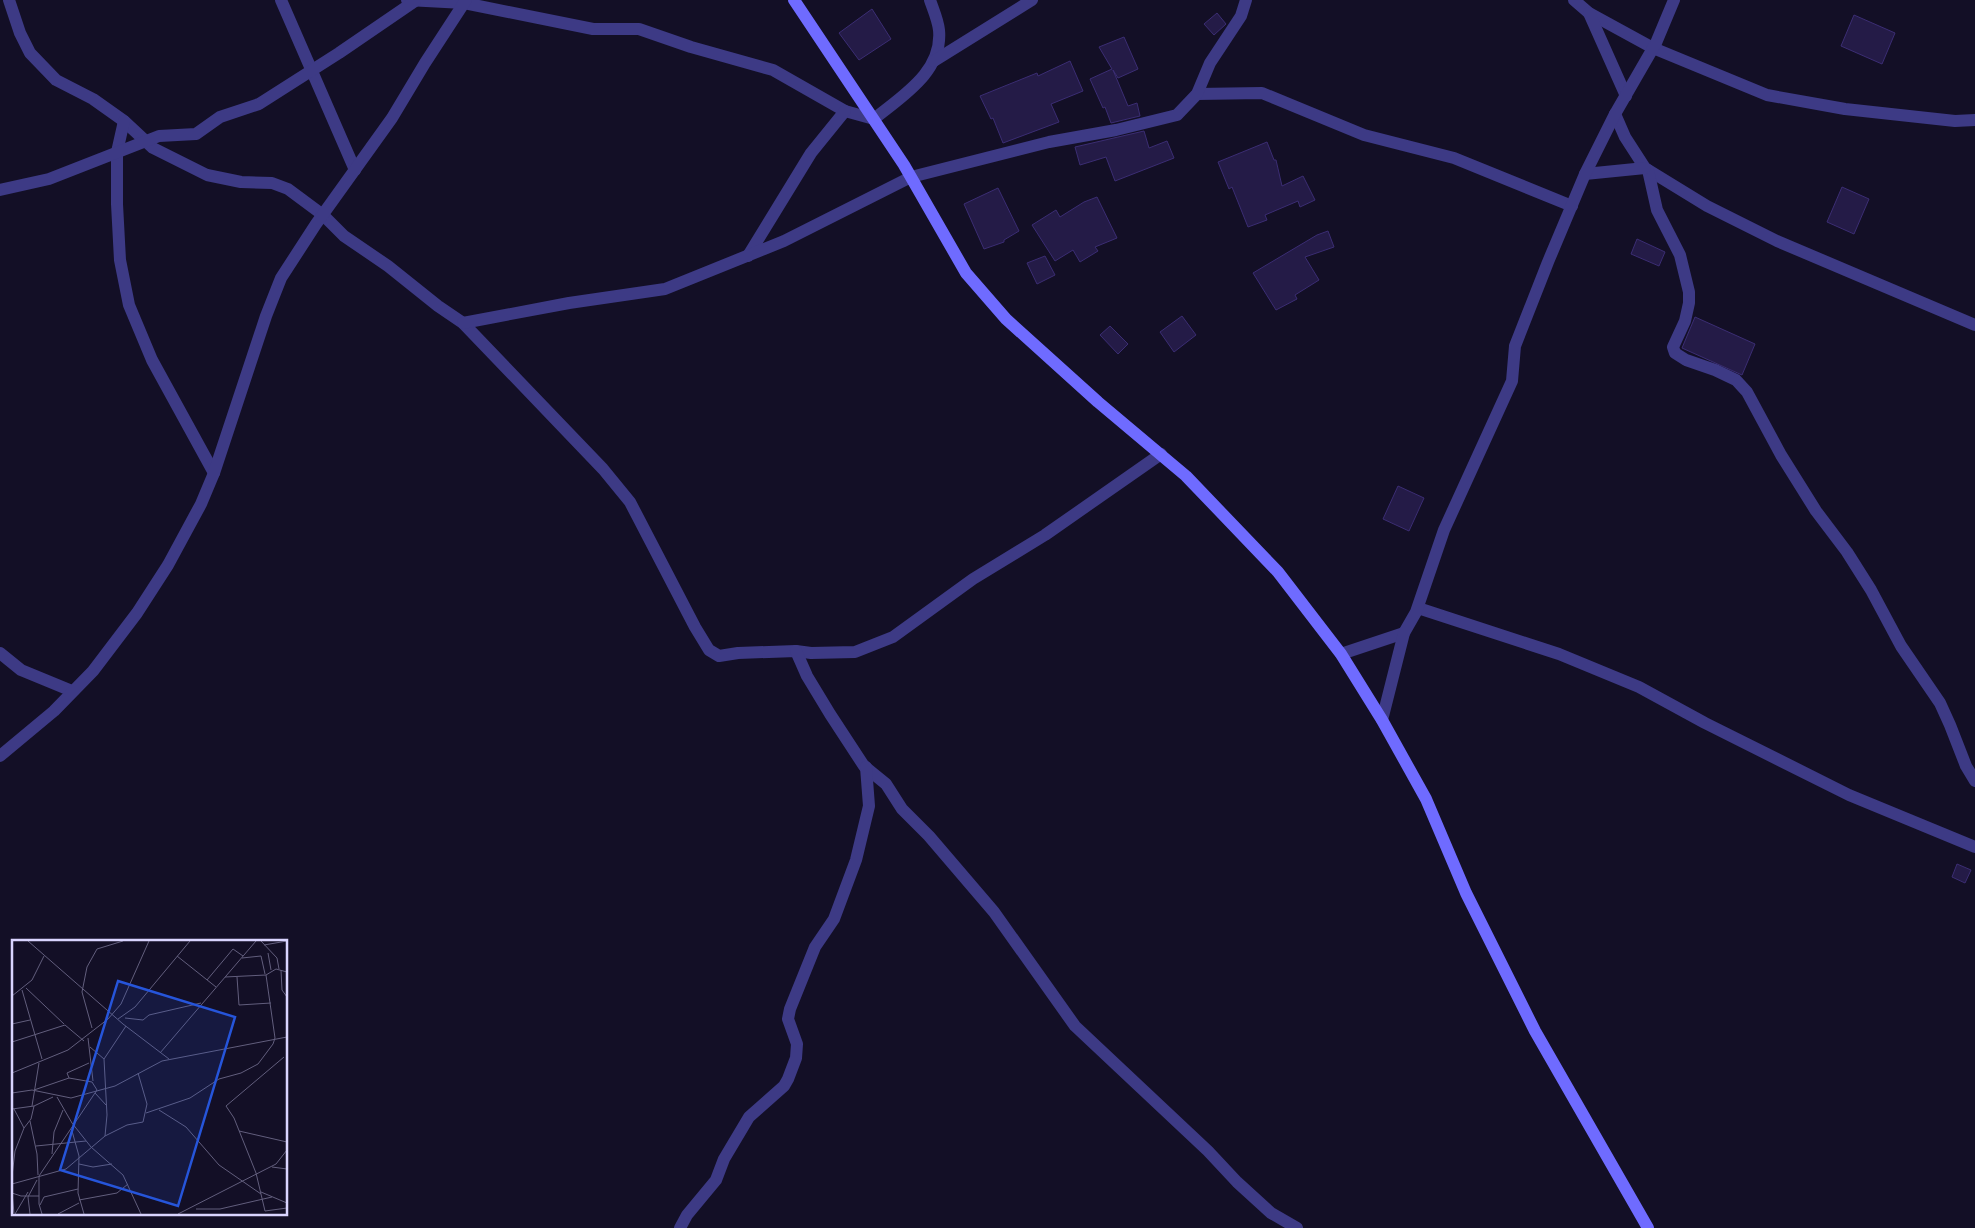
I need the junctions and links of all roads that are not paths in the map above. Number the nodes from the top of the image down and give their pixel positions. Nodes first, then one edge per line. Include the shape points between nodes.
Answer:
1 (9, 0) edge
2 (281, 0) edge
3 (794, 0) edge
4 (930, 0) edge
5 (1032, 0) edge
6 (1246, 0) edge
7 (1574, 0) edge
8 (1674, 0) edge
9 (411, 1) edge
10 (465, 2) edge
11 (1589, 13) junction
12 (1654, 48) junction
13 (934, 61) junction
14 (312, 71) junction
15 (1198, 94) junction
16 (1626, 96) junction
17 (844, 112) junction
18 (1614, 114) junction
19 (874, 120) junction
20 (1975, 120) edge
21 (124, 121) junction
22 (145, 141) junction
23 (117, 152) junction
24 (1646, 169) junction
25 (355, 170) junction
26 (1585, 174) junction
27 (911, 177) junction
28 (0, 190) edge
29 (1572, 206) junction
30 (323, 215) junction
31 (748, 256) junction
32 (463, 323) junction
33 (1975, 325) edge
34 (1161, 454) junction
35 (214, 473) junction
36 (1418, 608) junction
37 (1404, 633) junction
38 (796, 651) junction
39 (0, 653) edge
40 (1341, 654) junction
41 (72, 691) junction
42 (1382, 720) junction
43 (0, 756) edge
44 (866, 767) junction
45 (1975, 781) edge
46 (1975, 847) edge
47 (680, 1228) edge
48 (1296, 1228) edge
49 (1648, 1228) edge

1 - 21 street via 30,53 56,80 93,99
2 - 14 street
3 - 19 street
4 - 13 street via 939,28 939,49
5 - 13 street
6 - 15 street via 1242,16 1210,63
7 - 11 street
8 - 12 street
9 - 10 street
9 - 14 street
10 - 17 street via 594,29 639,29 773,70
10 - 25 street
11 - 12 street
11 - 16 street
12 - 16 street
12 - 20 street via 1767,95 1845,109 1955,121
13 - 19 street via 919,83
14 - 22 street via 259,104 220,117 196,134 159,136
14 - 25 street
15 - 27 street via 1177,115 1049,142
15 - 29 street via 1262,93 1364,135 1454,158
16 - 18 street
17 - 19 street
17 - 31 street via 812,153
18 - 24 street
18 - 26 street
19 - 27 street
21 - 22 street
21 - 23 street
22 - 23 street
22 - 30 street via 207,175 280,186
23 - 28 street via 49,179
23 - 35 street via 120,260 129,304 152,360
24 - 26 street
24 - 33 street via 1706,206 1777,241
24 - 45 street via 1657,210 1680,255 1689,292 1685,321 1673,347 1675,353 1736,380 1747,392 1781,455 1816,511 1847,552 1901,646 1940,703
25 - 30 street
26 - 29 street
27 - 31 street
27 - 34 street via 966,273 1006,319
29 - 36 street via 1515,346 1512,381 1444,530
30 - 32 street via 344,236
30 - 35 street via 281,278
31 - 32 street via 665,289
32 - 38 street via 604,469 630,502 709,650 719,656
34 - 38 street via 1045,535 973,579 893,637 855,652
34 - 40 street via 1278,572
35 - 41 street via 185,536 138,613
36 - 37 street
36 - 46 street via 1559,654 1639,687 1849,795
37 - 40 street
37 - 42 street
38 - 44 street via 807,676
39 - 41 street via 21,670
40 - 42 street
41 - 43 street via 54,711
42 - 49 street via 1426,799 1466,892 1535,1032
44 - 47 street via 869,806 856,860 834,919 815,947 790,1009 788,1019 797,1044 796,1058 788,1079 749,1116 724,1159 716,1180
44 - 48 street via 886,784 902,809 994,912 1075,1026 1237,1182 1271,1213

